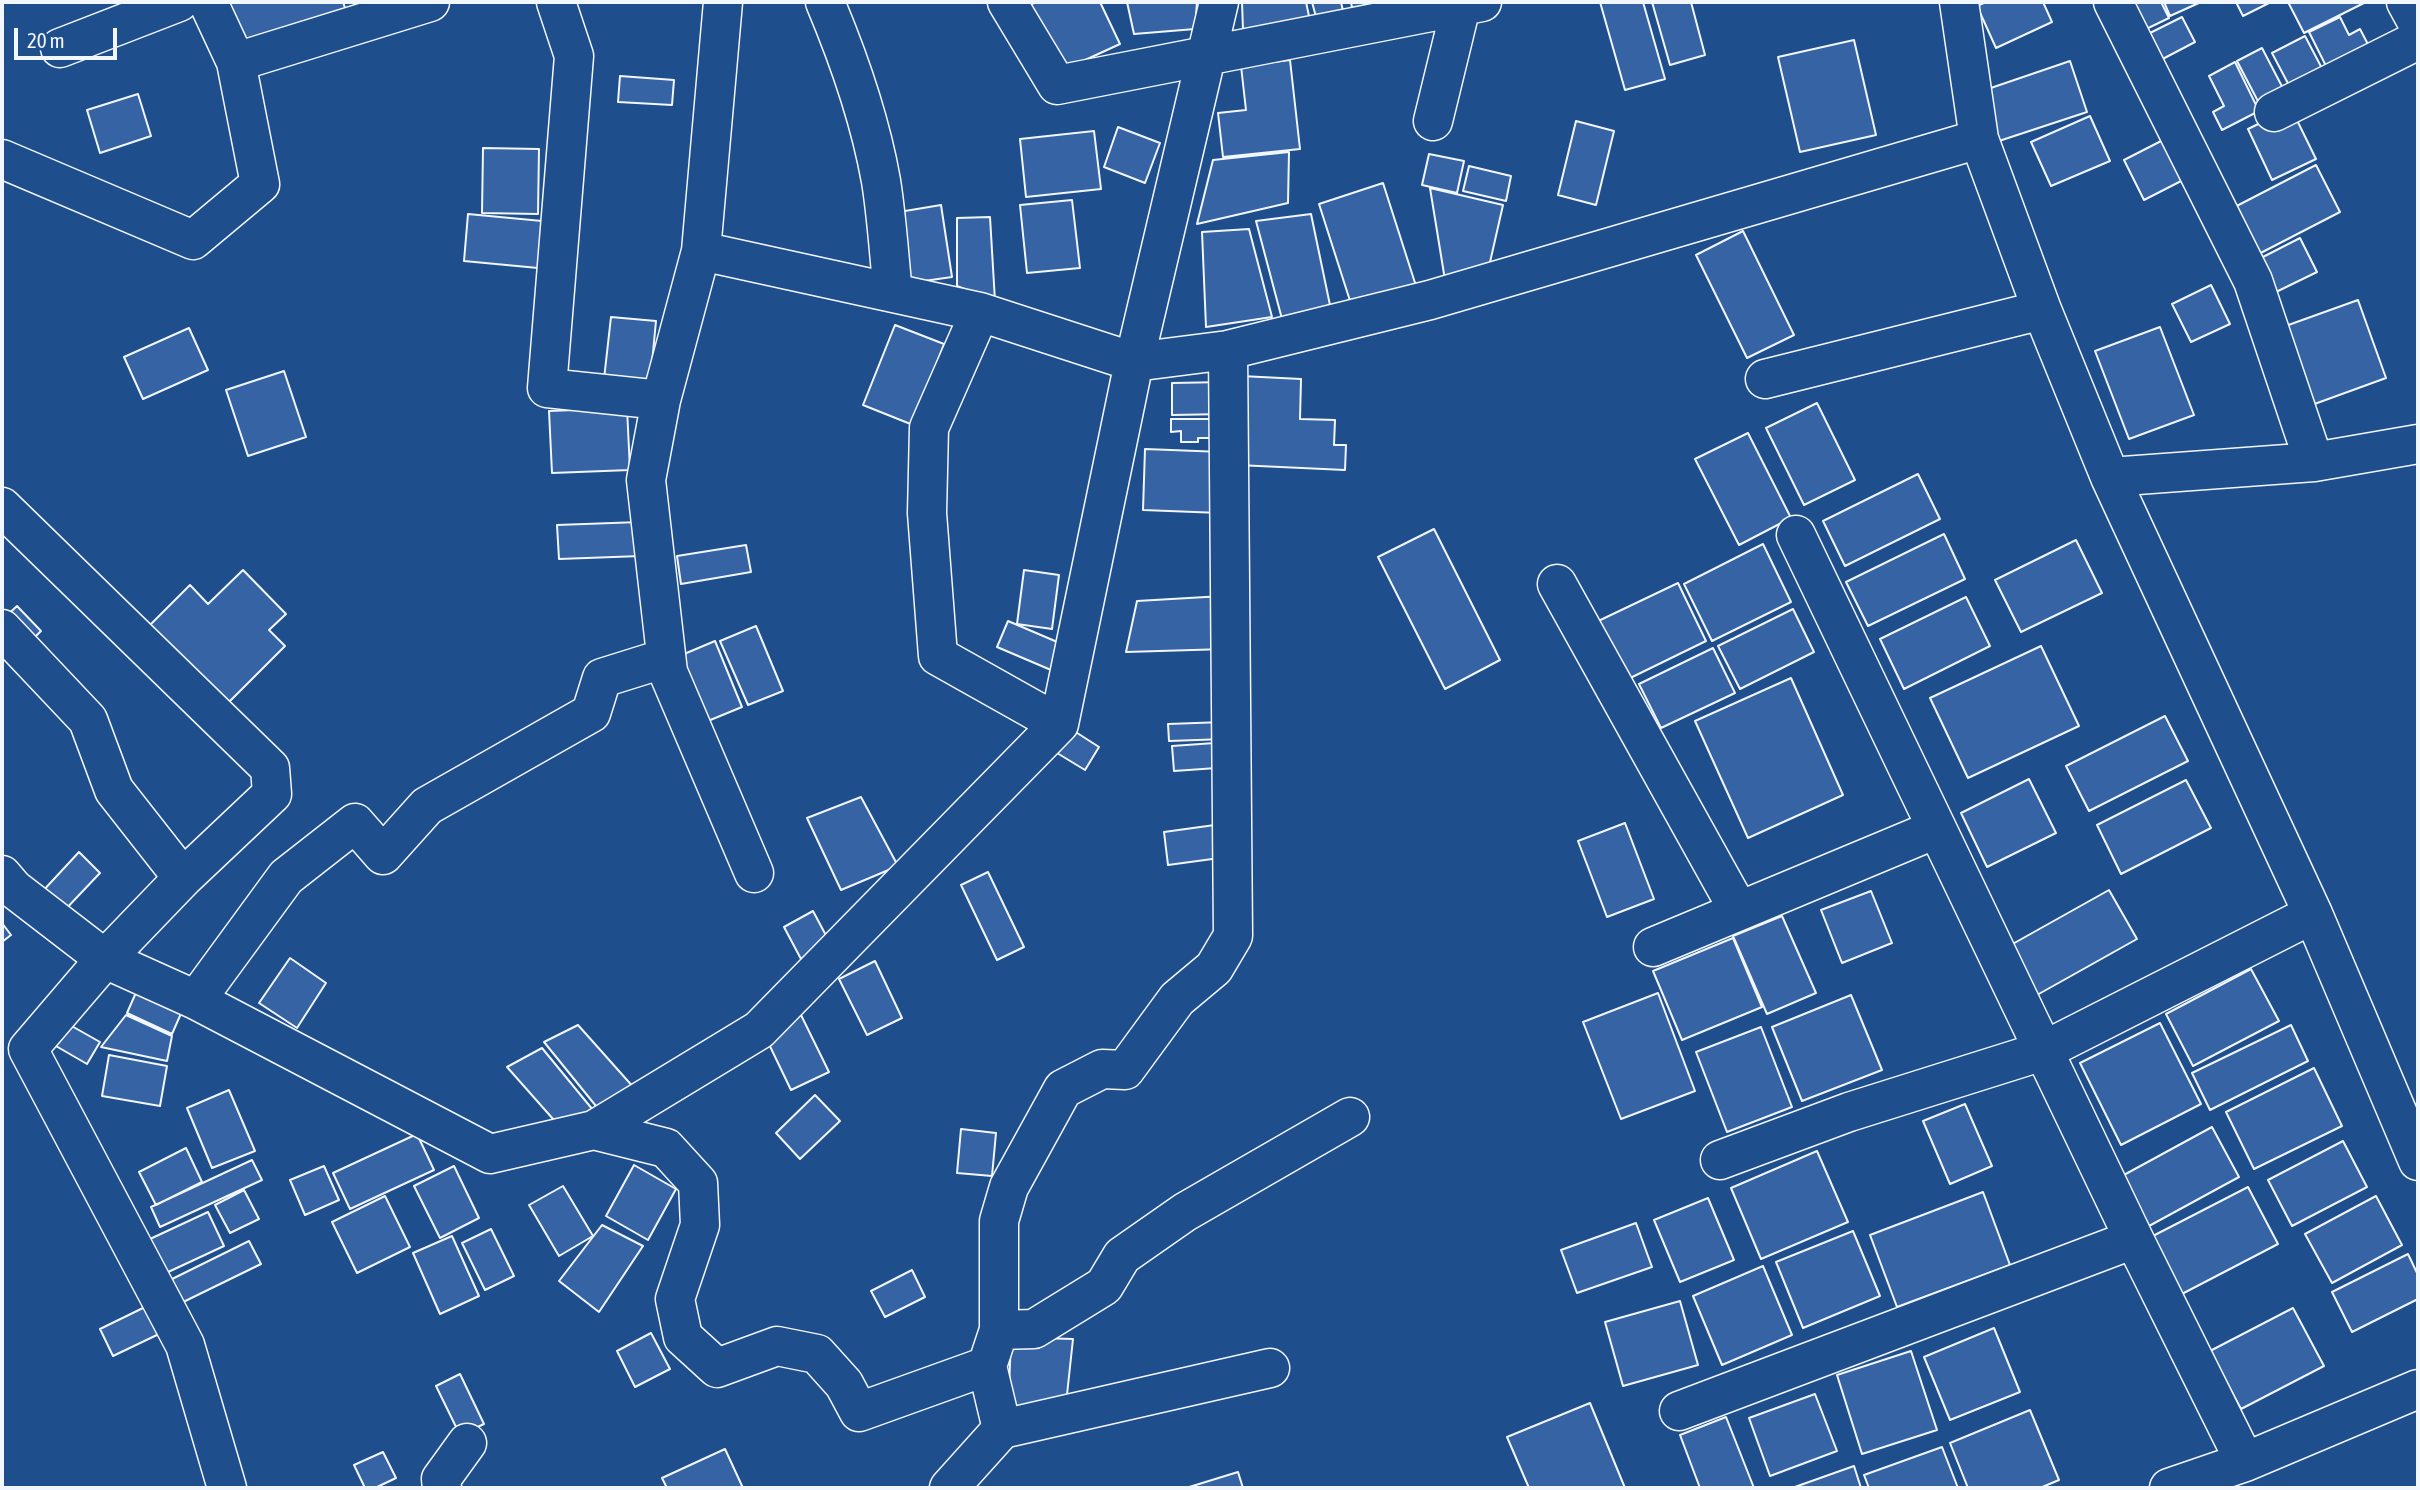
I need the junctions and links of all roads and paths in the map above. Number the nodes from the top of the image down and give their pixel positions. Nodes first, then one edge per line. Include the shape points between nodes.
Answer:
1 (179, 2) edge
2 (208, 2) edge
3 (430, 2) edge
4 (556, 2) edge
5 (723, 2) edge
6 (825, 2) edge
7 (1007, 2) edge
8 (1219, 2) edge
9 (1959, 2) edge
10 (2113, 2) edge
11 (2406, 2) edge
12 (1468, 4) edge
13 (2418, 24) edge
14 (2418, 40) edge
15 (60, 48) dead end
16 (1208, 54) junction
17 (236, 62) junction
18 (2274, 112) dead end
19 (1433, 121) dead end
20 (1979, 139) junction
21 (2, 159) edge
22 (701, 251) junction
23 (893, 293) junction
24 (2042, 310) junction
25 (980, 312) junction
26 (1228, 350) junction
27 (1134, 362) junction
28 (1765, 379) dead end
29 (661, 400) junction
30 (2418, 444) edge
31 (2314, 462) junction
32 (2110, 477) junction
33 (2, 507) edge
34 (1796, 536) dead end
35 (1557, 584) dead end
36 (2, 629) edge
37 (666, 658) junction
38 (1059, 724) junction
39 (1936, 830) junction
40 (754, 873) dead end
41 (2, 875) edge
42 (183, 878) junction
43 (1739, 911) junction
44 (2314, 914) junction
45 (1653, 947) dead end
46 (105, 959) junction
47 (196, 1000) junction
48 (2043, 1051) junction
49 (1350, 1117) dead end
50 (594, 1130) junction
51 (1720, 1160) dead end
52 (2418, 1161) edge
53 (2134, 1239) junction
54 (993, 1348) junction
55 (1270, 1368) dead end
56 (2418, 1389) edge
57 (1679, 1411) dead end
58 (1002, 1429) junction
59 (467, 1443) dead end
60 (2245, 1462) junction
61 (228, 1488) edge
62 (442, 1488) edge
63 (949, 1488) edge
64 (2168, 1488) edge

1 - 15 street
2 - 17 street
3 - 17 street
4 - 29 street via 574,56 547,388
5 - 22 street
6 - 23 street via 870,130 881,182
7 - 16 street via 1057,85
8 - 16 street
9 - 20 street
10 - 31 street via 2253,281
11 - 13 street
12 - 16 street
12 - 19 street
14 - 18 street
16 - 27 street
17 - 21 street via 260,184 193,240
20 - 24 street
20 - 26 street via 1430,300
22 - 23 street
22 - 29 street
23 - 25 street
24 - 28 street
24 - 32 street
25 - 27 street
25 - 38 street via 929,428 927,513 938,656
26 - 27 street
26 - 54 street via 1233,936 1214,968 1178,999 1125,1070 1102,1069 1063,1089 1009,1187 999,1221
27 - 38 street
29 - 37 street via 646,480
30 - 31 street
31 - 32 street
32 - 44 street
33 - 42 street via 270,768 272,794
34 - 39 street
35 - 43 street
36 - 42 street via 88,720 114,790
37 - 40 street
37 - 47 street via 602,678 591,713 427,806 383,855 355,822 286,877
38 - 50 street via 760,1030
39 - 43 street
39 - 48 street
41 - 46 street
42 - 46 street
43 - 45 street
44 - 48 street
44 - 52 street
46 - 47 street
46 - 61 street via 28,1049 185,1345
47 - 50 street via 490,1154
48 - 51 street via 1849,1112
48 - 53 street
49 - 54 street via 1185,1212 1122,1255 1104,1286
50 - 54 street via 666,1148 698,1184 700,1225 674,1298 683,1338 717,1368 777,1346 817,1354 844,1384 859,1412
53 - 57 street
53 - 60 street
54 - 58 street
55 - 58 street
56 - 60 street
58 - 63 street
59 - 62 street via 441,1479
60 - 64 street

